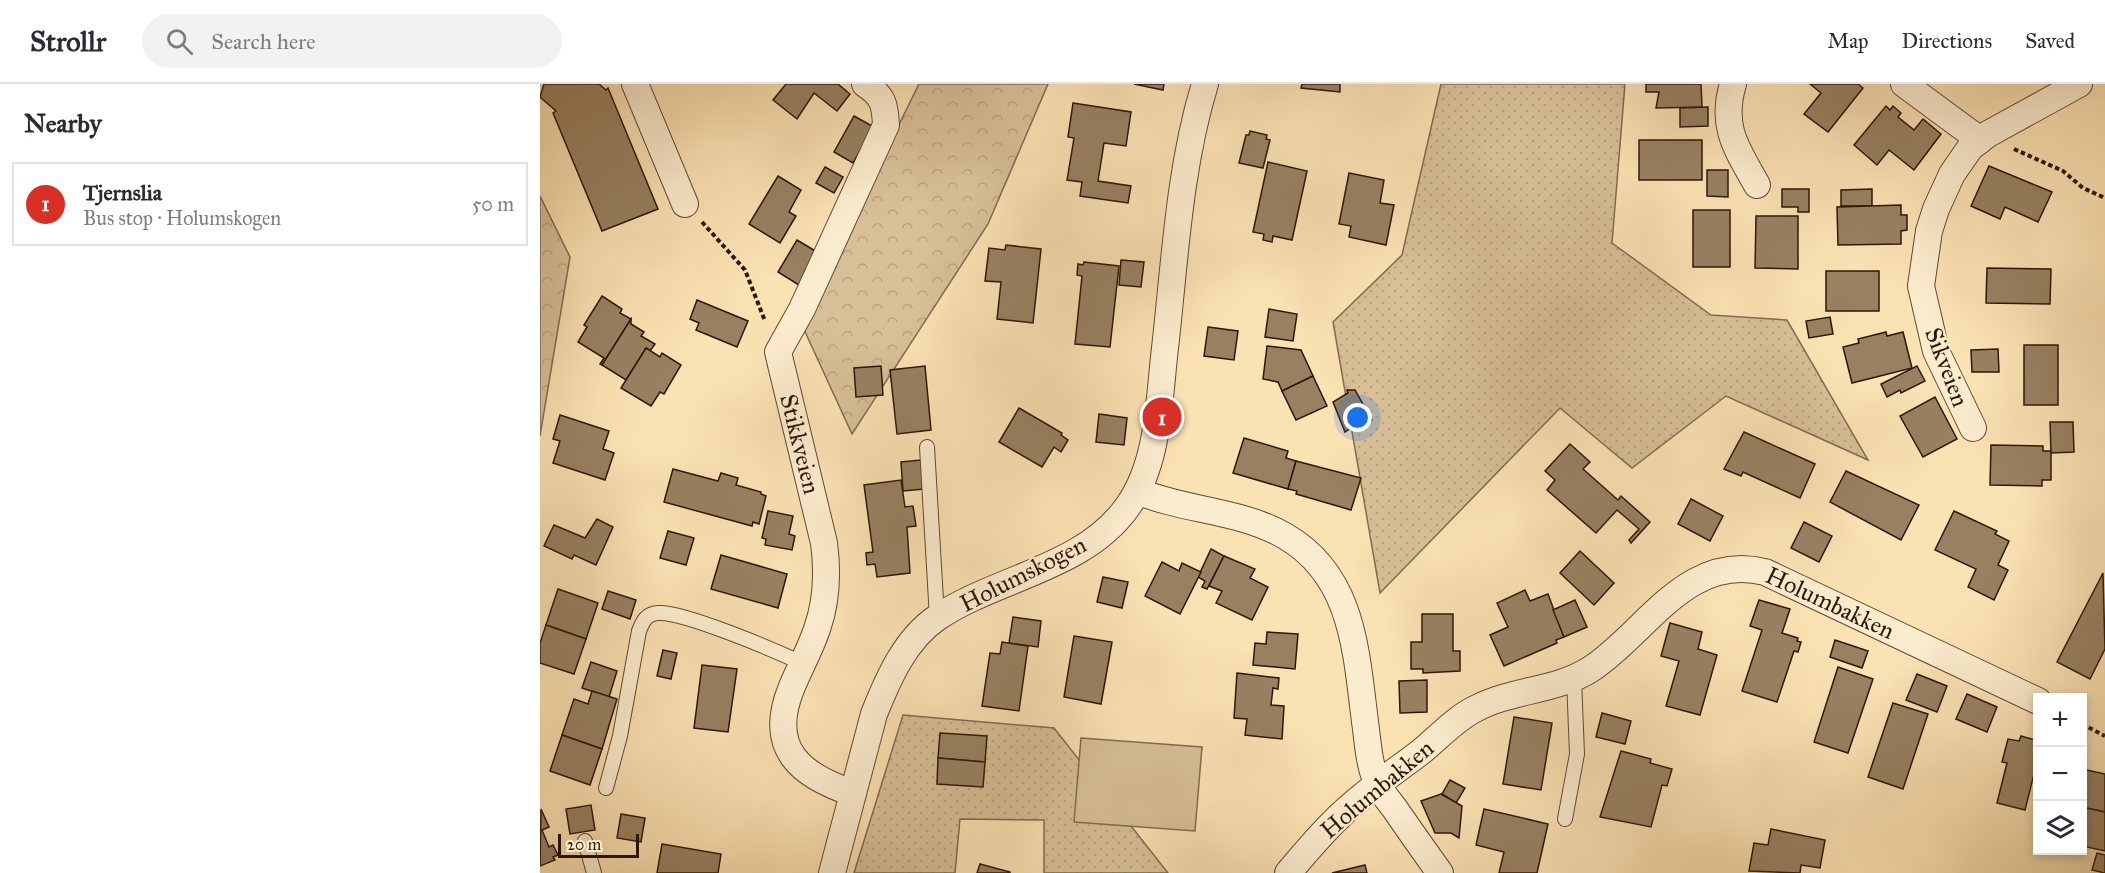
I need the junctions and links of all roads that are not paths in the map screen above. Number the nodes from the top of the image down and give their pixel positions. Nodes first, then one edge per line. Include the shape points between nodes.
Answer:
1 (635, 84) edge
2 (865, 84) edge
3 (1205, 84) edge
4 (1733, 84) edge
5 (1904, 84) edge
6 (2079, 84) edge
7 (1984, 137) junction
8 (1757, 185) dead end
9 (686, 204) road end
10 (1973, 428) dead end
11 (927, 447) dead end
12 (1137, 491) junction
13 (937, 618) junction
14 (802, 663) junction
15 (1574, 679) junction
16 (2033, 699) edge
17 (1377, 784) junction
18 (606, 788) dead end
19 (854, 793) junction
20 (1565, 819) dead end
21 (585, 841) dead end
22 (594, 873) edge
23 (832, 873) edge
24 (1288, 873) edge
25 (1440, 873) edge

1 - 9 street
2 - 14 street, Stikkveien via 879,94 885,105 886,125 802,309 778,352 826,560 822,610
3 - 12 street, Holumskogen via 1177,231 1159,399 1148,462
4 - 8 street via 1730,137
5 - 7 street
6 - 7 street, Sikveien
7 - 10 street, Sikveien via 1961,159 1936,209 1921,286 1936,351
11 - 13 lane
12 - 13 street, Holumskogen via 1121,515 1065,557
12 - 17 street via 1264,526 1318,561 1340,593 1354,634
13 - 19 street, Holumskogen via 908,647 884,688
14 - 18 lane via 678,616 650,615 639,631 620,736
14 - 19 street, Stikkveien via 785,713 785,737 793,758 813,777
15 - 16 street, Holumbakken via 1608,656 1672,597 1712,574 1748,567
15 - 17 street, Holumbakken via 1497,698 1474,709
15 - 20 lane via 1577,754
17 - 24 street, Holumbakken via 1338,818
17 - 25 street
19 - 23 street, Holumskogen
21 - 22 lane

